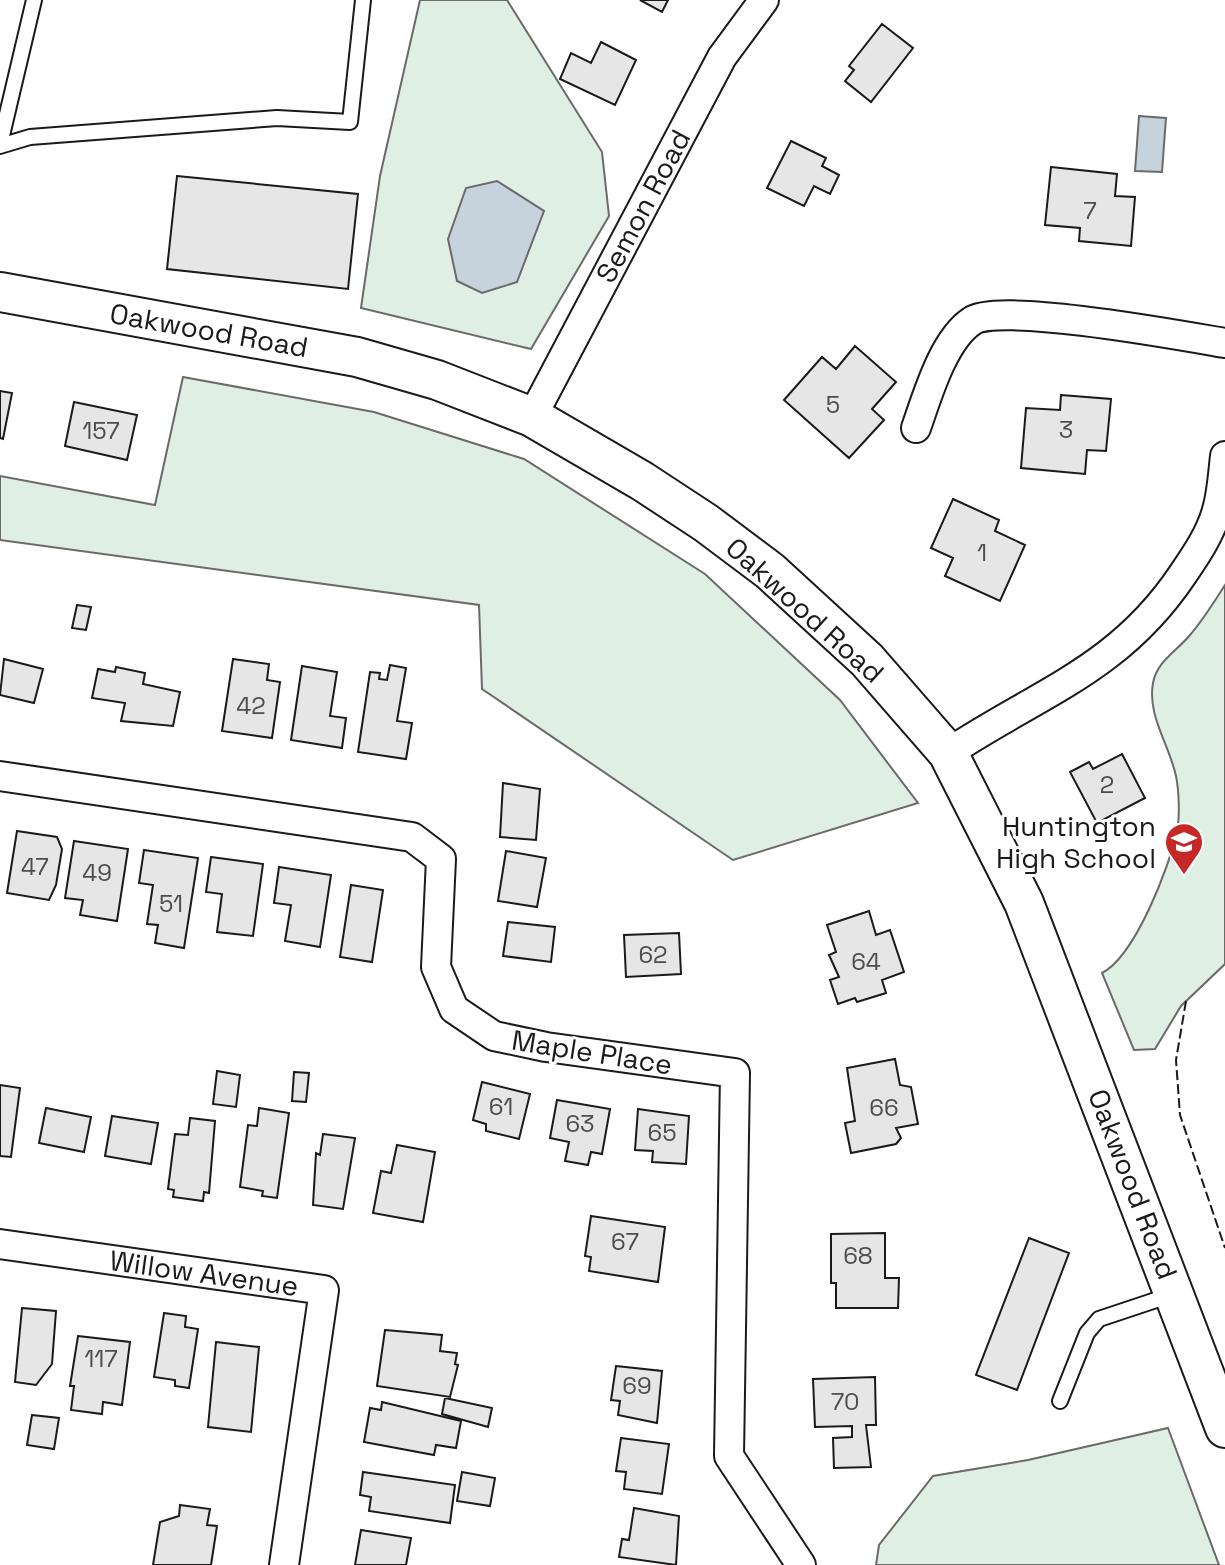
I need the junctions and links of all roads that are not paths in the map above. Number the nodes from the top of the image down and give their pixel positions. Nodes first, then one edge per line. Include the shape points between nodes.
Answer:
1 (34, 0) edge
2 (363, 0) edge
3 (764, 0) edge
4 (0, 145) edge
5 (0, 292) edge
6 (1225, 343) edge
7 (532, 417) junction
8 (916, 428) dead end
9 (1225, 456) edge
10 (948, 753) junction
11 (0, 776) edge
12 (0, 1244) edge
13 (1175, 1293) junction
14 (1060, 1401) dead end
15 (1225, 1428) edge
16 (284, 1565) edge
17 (801, 1565) edge

1 - 4 lane
2 - 4 lane via 350,122 277,118 30,137
3 - 7 street, Semon Road via 722,57
5 - 7 main road, Oakwood Road via 357,357 437,380
6 - 8 street via 1065,319 983,315 969,322 949,350
7 - 10 main road, Oakwood Road via 642,481 770,571 867,660
9 - 10 street via 1217,511 1199,550 1134,635 1095,666
10 - 13 main road, Oakwood Road via 1024,903
11 - 17 street, Maple Place via 412,837 441,859 436,967 454,1009 494,1036 735,1073 729,1456
12 - 16 street, Willow Avenue via 324,1290
13 - 14 lane via 1099,1319 1087,1333
13 - 15 main road, Oakwood Road

